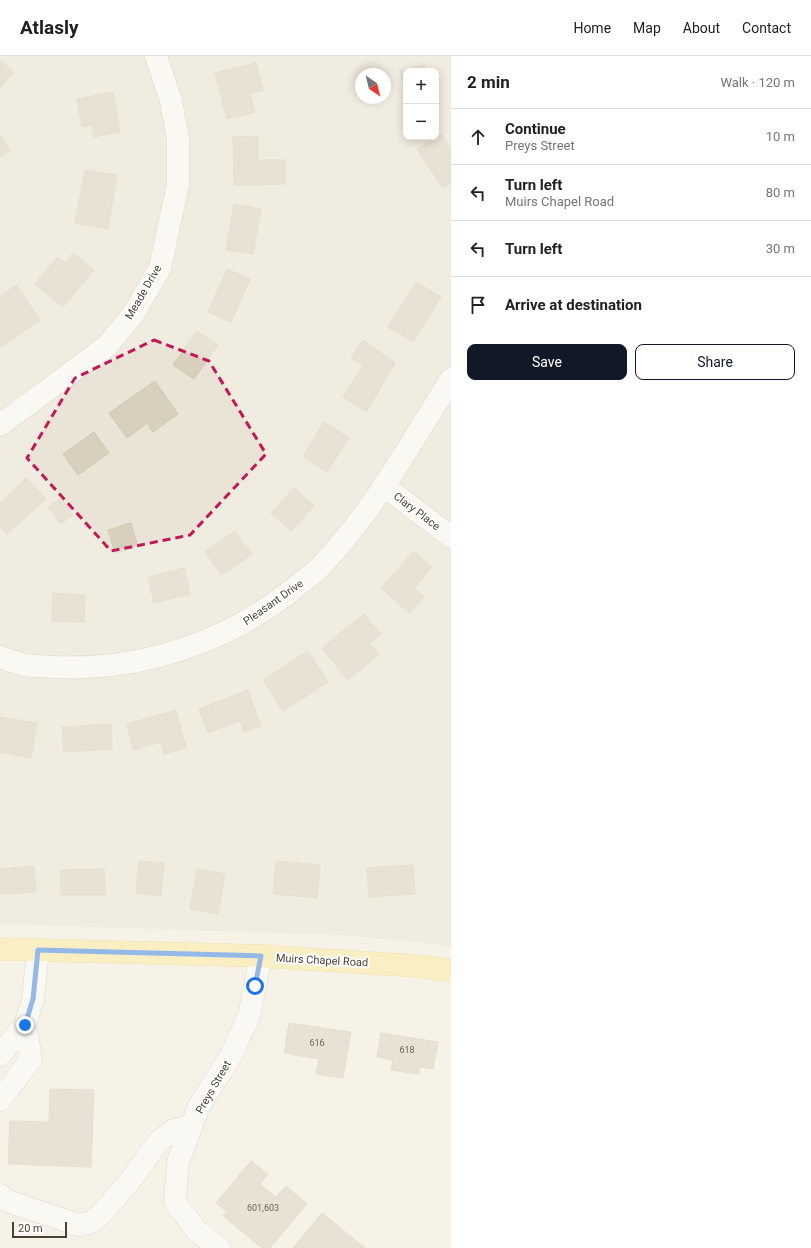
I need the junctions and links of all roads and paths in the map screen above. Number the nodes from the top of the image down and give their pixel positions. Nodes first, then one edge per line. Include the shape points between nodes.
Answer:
1 (156, 56) edge
2 (451, 379) edge
3 (0, 425) edge
4 (384, 486) junction
5 (451, 537) edge
6 (0, 657) edge
7 (0, 949) edge
8 (38, 950) junction
9 (261, 956) junction
10 (451, 971) edge
11 (25, 1025) junction
12 (0, 1055) edge
13 (0, 1100) edge
14 (192, 1126) junction
15 (0, 1195) edge
16 (220, 1248) edge

1 - 3 street, Meade Drive via 178,138 178,184 160,268 134,314 107,346
2 - 4 street, Pleasant Drive
4 - 5 street, Clary Place
4 - 6 street, Pleasant Drive via 356,525 321,566 280,599 240,625 182,650 129,663 80,668 26,665
7 - 8 main road, Muirs Chapel Road
8 - 9 main road, Muirs Chapel Road
8 - 11 street via 33,999
9 - 10 main road, Muirs Chapel Road via 418,966
9 - 14 street, Preys Street via 249,1016 230,1057 199,1106
11 - 12 street
11 - 13 street via 31,1059
14 - 15 street via 174,1130 159,1141 130,1181 92,1222 79,1225 5,1200
14 - 16 street, Preys Street via 178,1162 175,1202 197,1231

